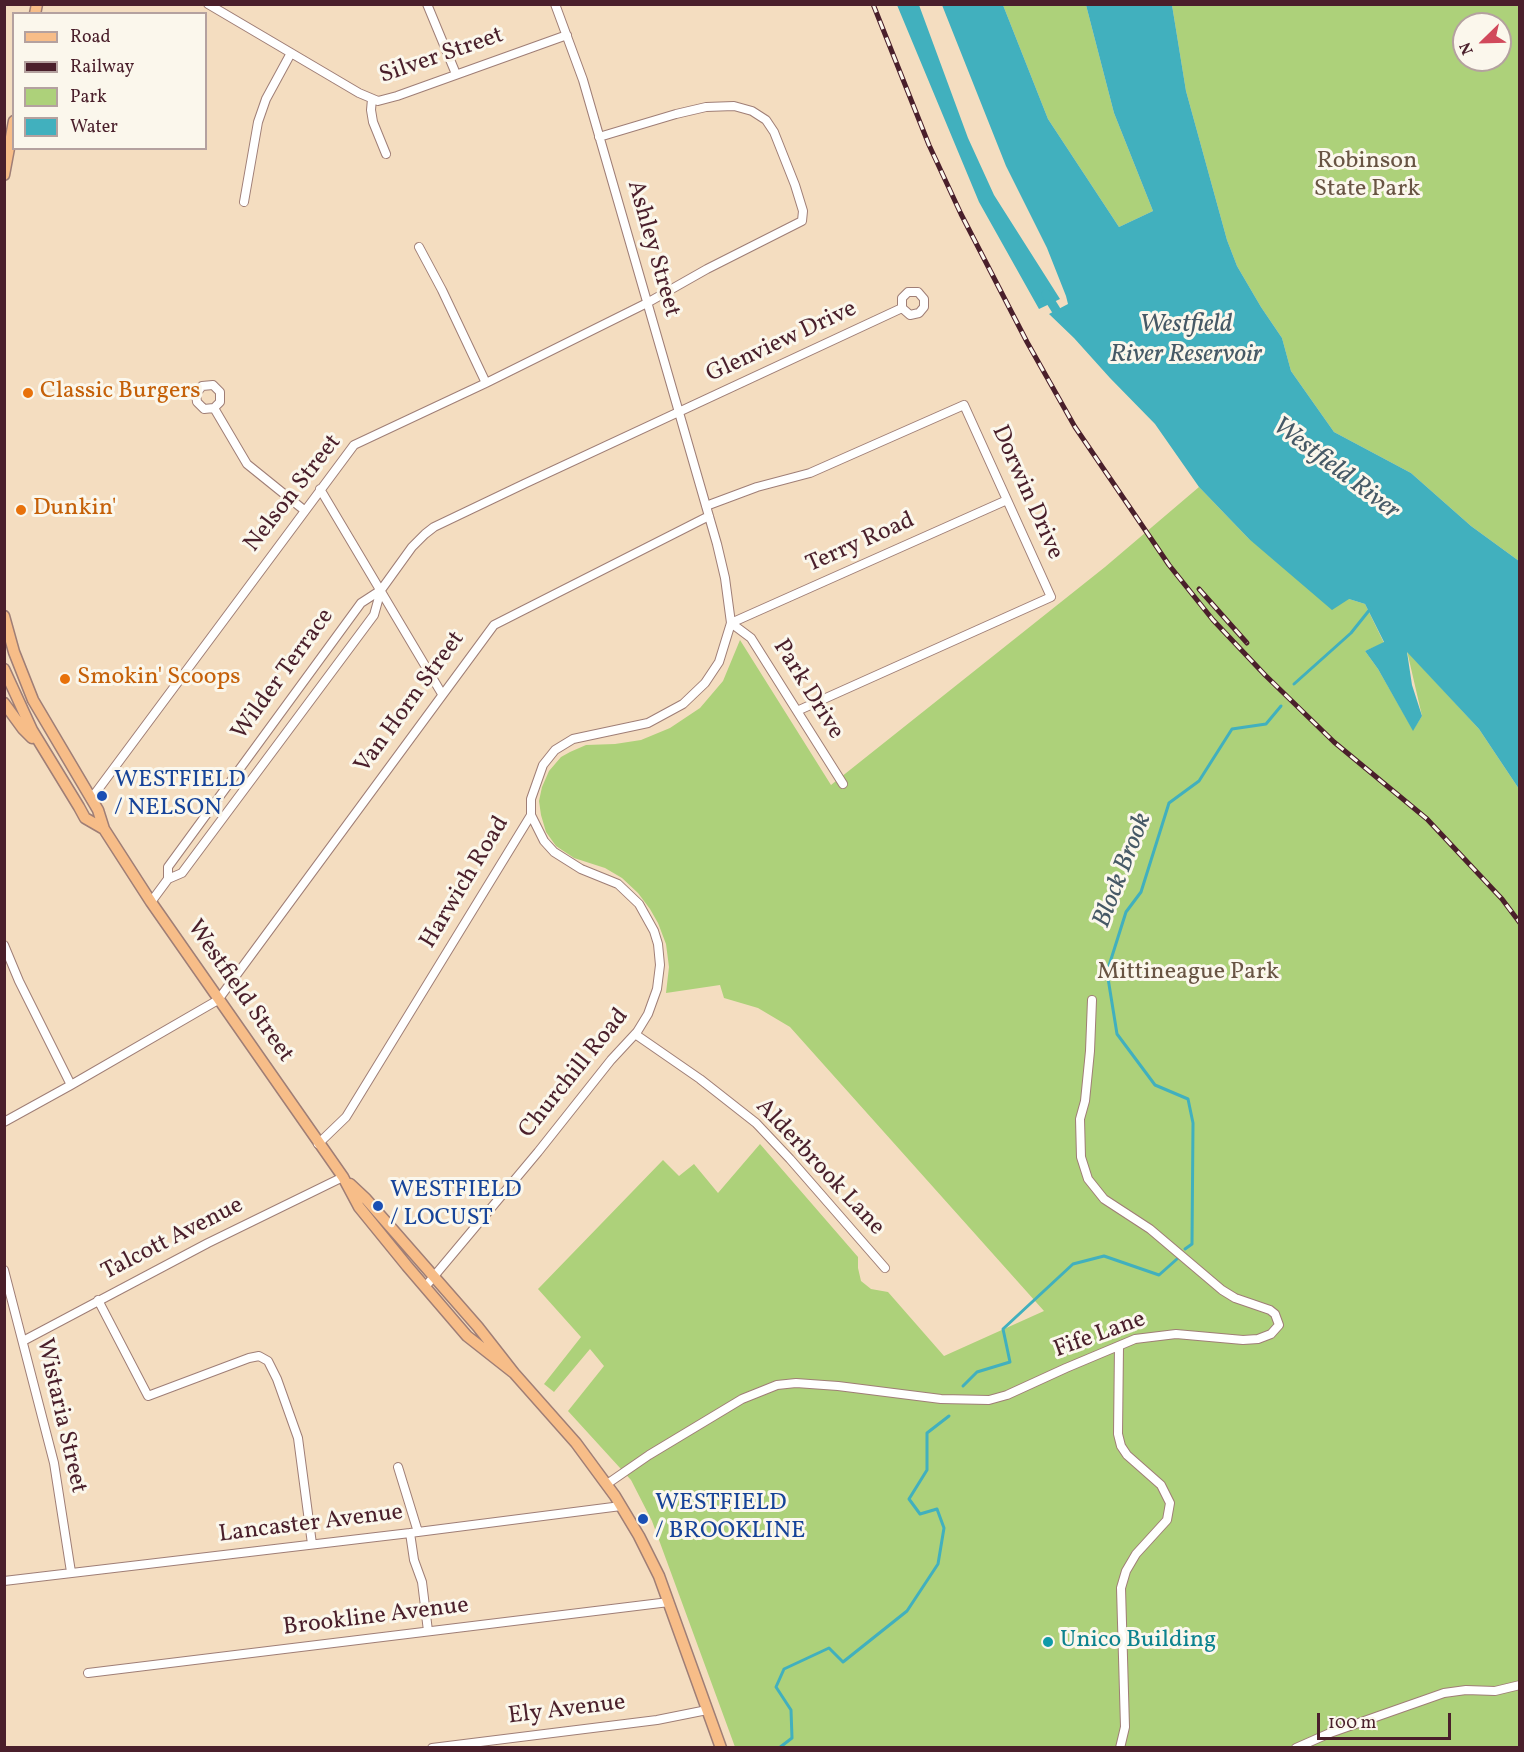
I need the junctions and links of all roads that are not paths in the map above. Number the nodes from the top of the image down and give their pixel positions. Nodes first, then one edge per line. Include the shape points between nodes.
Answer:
1 (208, 4) edge
2 (427, 4) edge
3 (555, 4) edge
4 (567, 34) junction
5 (291, 53) junction
6 (456, 74) junction
7 (372, 99) junction
8 (12, 127) edge
9 (599, 137) junction
10 (7, 142) edge
11 (386, 154) dead end
12 (4, 175) edge
13 (244, 202) dead end
14 (419, 247) dead end
15 (647, 303) junction
16 (902, 308) dead end
17 (486, 383) junction
18 (214, 408) dead end
19 (679, 413) junction
20 (320, 489) junction
21 (1007, 500) junction
22 (706, 506) junction
23 (304, 510) junction
24 (709, 516) junction
25 (381, 590) junction
26 (4, 616) edge
27 (731, 623) junction
28 (4, 669) edge
29 (7, 678) edge
30 (296, 692) junction
31 (442, 694) junction
32 (310, 701) junction
33 (4, 703) edge
34 (796, 711) junction
35 (43, 749) junction
36 (230, 782) junction
37 (843, 784) dead end
38 (242, 792) junction
39 (91, 799) junction
40 (531, 815) junction
41 (104, 829) junction
42 (168, 879) junction
43 (151, 902) junction
44 (4, 945) edge
45 (218, 1000) junction
46 (1092, 1000) dead end
47 (635, 1034) junction
48 (71, 1085) junction
49 (4, 1122) edge
50 (318, 1144) junction
51 (343, 1177) junction
52 (885, 1268) dead end
53 (4, 1270) edge
54 (434, 1276) junction
55 (425, 1287) junction
56 (98, 1300) junction
57 (23, 1341) junction
58 (1119, 1346) junction
59 (514, 1373) junction
60 (398, 1467) dead end
61 (607, 1484) junction
62 (621, 1506) junction
63 (414, 1533) junction
64 (312, 1544) junction
65 (71, 1572) junction
66 (4, 1581) edge
67 (669, 1602) junction
68 (428, 1631) junction
69 (88, 1673) dead end
70 (1520, 1685) edge
71 (707, 1710) junction
72 (432, 1748) edge
73 (721, 1748) edge
74 (1120, 1748) edge
75 (1296, 1748) edge

1 - 5 street, Silver Street
2 - 6 street
3 - 4 street, Ashley Street
4 - 6 street, Silver Street
4 - 9 street, Ashley Street
5 - 7 street, Silver Street
5 - 13 street via 258,122
6 - 7 street, Silver Street via 386,99
7 - 11 street via 373,122
8 - 10 main road
9 - 15 street, Ashley Street
9 - 15 street, Nelson Street via 706,107 747,108 772,127 800,200 803,217 798,224
10 - 12 main road
14 - 17 street
15 - 17 street, Nelson Street
15 - 19 street, Ashley Street
16 - 19 street, Glenview Drive
17 - 20 street, Nelson Street via 354,445
18 - 23 street via 247,464
19 - 22 street, Ashley Street
19 - 25 street, Wilder Terrace via 434,526 418,539
20 - 23 street, Nelson Street
20 - 25 street
21 - 22 street, Dorwin Drive via 964,405 810,472
21 - 27 street, Terry Road
21 - 34 street, Dorwin Drive via 1051,597
22 - 24 street, Harwich Road
23 - 39 street, Nelson Street
24 - 27 street, Harwich Road via 725,578
24 - 31 street, Van Horn Street via 497,622
25 - 30 street, Wilder Terrace via 362,603
25 - 31 street
25 - 32 street, Wilder Terrace via 374,615
26 - 39 main road, Westfield Street via 33,700
27 - 34 street, Park Drive via 751,638
27 - 40 street, Harwich Road via 719,662 705,683 683,704 648,723 583,735 555,750 536,780
28 - 29 main road, Westfield Street
29 - 35 main road, Westfield Street
30 - 32 street
30 - 36 street, Wilder Terrace
31 - 45 street, Van Horn Street
32 - 38 street, Wilder Terrace
33 - 35 main road
34 - 37 street, Park Drive
35 - 41 main road, Westfield Street via 85,818
36 - 38 street
36 - 42 street, Wilder Terrace via 168,867
38 - 42 street, Wilder Terrace via 182,873
39 - 41 main road, Westfield Street
40 - 47 street, Churchill Road via 554,852 626,890 644,911 654,931 660,958 657,989
40 - 50 street, Harwich Road via 346,1117
41 - 43 main road, Westfield Street
42 - 43 street, Wilder Terrace
43 - 45 main road, Westfield Street
44 - 48 street
45 - 48 street
45 - 50 main road, Westfield Street
46 - 58 street, Fife Lane via 1085,1101 1080,1119 1081,1157 1088,1179 1104,1199 1150,1229 1222,1290 1238,1300 1270,1310 1279,1322 1271,1334 1258,1338 1176,1334 1135,1339
47 - 52 street, Alderbrook Lane via 756,1123
47 - 54 street, Churchill Road
48 - 49 street
50 - 51 main road, Westfield Street
51 - 54 main road, Westfield Street
51 - 55 main road, Westfield Street via 359,1207
51 - 56 street, Talcott Avenue
53 - 57 street, Wistaria Street
54 - 55 street, Churchill Road
54 - 59 main road, Westfield Street
55 - 59 main road, Westfield Street via 467,1336
56 - 57 street, Talcott Avenue
56 - 64 street via 148,1396 249,1358 264,1358 277,1379 298,1438
57 - 65 street, Wistaria Street via 54,1463
58 - 61 street, Fife Lane via 989,1400 941,1399 796,1383 777,1385 742,1399
58 - 74 street via 1121,1446 1161,1485 1170,1503 1167,1520 1136,1554 1120,1588 1125,1727
59 - 61 main road, Westfield Street via 571,1436
60 - 63 street
61 - 62 main road, Westfield Street
62 - 63 street, Lancaster Avenue
62 - 67 main road, Westfield Street via 650,1555
63 - 64 street, Lancaster Avenue
63 - 68 street via 414,1560 422,1582
64 - 65 street, Lancaster Avenue
65 - 66 street, Lancaster Avenue
67 - 68 street, Brookline Avenue
67 - 71 main road, Westfield Street
68 - 69 street, Brookline Avenue
70 - 75 street via 1495,1691 1466,1689 1444,1693
71 - 72 street, Ely Avenue via 657,1720
71 - 73 main road, Westfield Street

